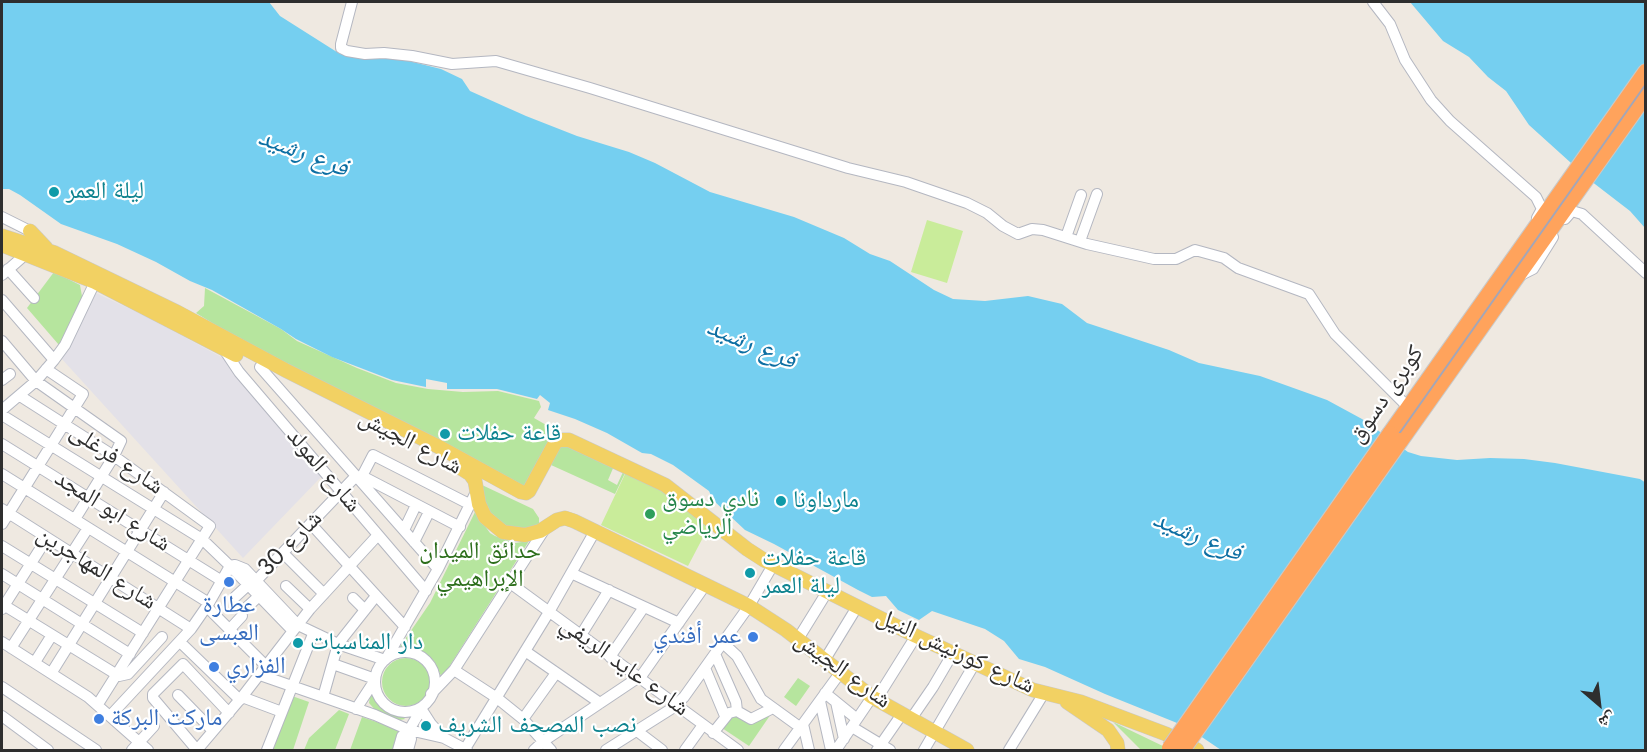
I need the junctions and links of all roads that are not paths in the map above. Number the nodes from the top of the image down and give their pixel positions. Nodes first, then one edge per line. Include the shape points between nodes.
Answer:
1 (352, 2) edge
2 (1373, 2) edge
3 (1646, 72) edge
4 (1646, 94) edge
5 (1097, 194) dead end
6 (1081, 195) dead end
7 (2, 217) edge
8 (30, 231) joint
9 (2, 236) edge
10 (1066, 237) junction
11 (1080, 241) junction
12 (1531, 244) junction
13 (2, 245) edge
14 (47, 249) junction
15 (26, 254) junction
16 (5, 272) edge
17 (1646, 273) edge
18 (1515, 277) junction
19 (95, 282) junction
20 (1497, 283) junction
21 (34, 298) dead end
22 (2, 300) edge
23 (2, 341) edge
24 (223, 348) junction
25 (54, 360) junction
26 (260, 367) junction
27 (46, 369) junction
28 (36, 381) junction
29 (20, 396) junction
30 (4, 404) edge
31 (1408, 407) junction
32 (75, 408) junction
33 (298, 408) junction
34 (2, 415) edge
35 (282, 422) junction
36 (64, 425) junction
37 (1395, 437) junction
38 (327, 441) junction
39 (2, 444) edge
40 (51, 446) junction
41 (309, 454) junction
42 (114, 456) junction
43 (38, 466) junction
44 (2, 474) edge
45 (102, 476) junction
46 (359, 477) junction
47 (24, 488) junction
48 (477, 490) junction
49 (164, 492) junction
50 (341, 492) junction
51 (528, 492) joint
52 (88, 498) junction
53 (416, 505) junction
54 (471, 505) junction
55 (154, 508) junction
56 (5, 511) edge
57 (429, 512) junction
58 (75, 519) junction
59 (2, 524) edge
60 (311, 524) junction
61 (460, 527) junction
62 (546, 527) junction
63 (88, 528) junction
64 (140, 530) junction
65 (404, 530) junction
66 (595, 531) junction
67 (378, 536) junction
68 (47, 538) junction
69 (202, 539) junction
70 (414, 542) junction
71 (2, 546) edge
72 (127, 552) junction
73 (71, 553) junction
74 (283, 553) junction
75 (189, 560) junction
76 (30, 564) junction
77 (773, 565) junction
78 (230, 566) junction
79 (349, 566) junction
80 (438, 569) junction
81 (571, 573) junction
82 (2, 574) edge
83 (111, 578) junction
84 (55, 579) junction
85 (222, 581) junction
86 (175, 582) junction
87 (510, 582) junction
88 (17, 584) junction
89 (252, 584) junction
90 (706, 584) junction
91 (286, 586) dead end
92 (609, 590) junction
93 (426, 591) junction
94 (827, 592) junction
95 (324, 594) junction
96 (259, 596) junction
97 (376, 596) junction
98 (235, 597) dead end
99 (353, 598) dead end
100 (42, 600) junction
101 (95, 603) junction
102 (208, 605) junction
103 (2, 606) edge
104 (749, 606) junction
105 (644, 607) junction
106 (857, 607) junction
107 (159, 608) junction
108 (310, 609) junction
109 (365, 610) junction
110 (549, 612) junction
111 (29, 621) junction
112 (679, 623) junction
113 (82, 624) junction
114 (405, 627) junction
115 (191, 628) junction
116 (295, 628) junction
117 (229, 630) junction
118 (143, 633) junction
119 (313, 634) junction
120 (52, 635) junction
121 (581, 635) junction
122 (916, 636) junction
123 (162, 637) dead end
124 (798, 639) junction
125 (180, 642) junction
126 (723, 643) junction
127 (338, 644) junction
128 (6, 645) edge
129 (68, 645) junction
130 (525, 651) junction
131 (953, 653) junction
132 (130, 654) junction
133 (715, 654) junction
134 (610, 657) junction
135 (385, 659) junction
136 (824, 661) junction
137 (35, 662) junction
138 (975, 663) junction
139 (333, 664) junction
140 (705, 668) junction
141 (263, 670) junction
142 (454, 670) junction
143 (52, 672) junction
144 (556, 673) junction
145 (840, 673) junction
146 (116, 675) junction
147 (639, 678) junction
148 (375, 680) junction
149 (2, 687) edge
150 (292, 687) junction
151 (1050, 694) junction
152 (178, 696) dead end
153 (323, 697) junction
154 (823, 697) junction
155 (496, 698) junction
156 (241, 699) junction
157 (874, 699) junction
158 (426, 702) junction
159 (836, 702) junction
160 (600, 703) junction
161 (98, 704) junction
162 (675, 706) junction
163 (772, 708) junction
164 (356, 709) junction
165 (737, 711) junction
166 (282, 712) junction
167 (229, 713) junction
168 (110, 716) junction
169 (725, 716) junction
170 (8, 717) edge
171 (906, 717) junction
172 (523, 719) junction
173 (854, 723) junction
174 (703, 725) junction
175 (154, 726) dead end
176 (802, 726) junction
177 (409, 730) junction
178 (213, 731) junction
179 (637, 731) junction
180 (936, 732) junction
181 (713, 733) junction
182 (844, 739) junction
183 (543, 742) junction
184 (450, 744) edge
185 (135, 746) edge
186 (731, 748) edge
187 (959, 748) edge
188 (611, 749) edge
189 (882, 749) edge
190 (1173, 749) edge
191 (48, 750) edge
192 (96, 750) edge
193 (148, 750) edge
194 (197, 750) edge
195 (267, 750) edge
196 (398, 750) edge
197 (408, 750) edge
198 (466, 750) edge
199 (534, 750) edge
200 (551, 750) edge
201 (662, 750) edge
202 (685, 750) edge
203 (784, 750) edge
204 (809, 750) edge
205 (831, 750) edge
206 (836, 750) edge
207 (924, 750) edge
208 (1009, 750) edge
209 (1118, 750) edge
210 (1197, 750) edge

1 - 10 street via 341,45 347,51 398,54 447,64 496,61 906,182 973,206 1018,234 1036,229
2 - 20 street via 1390,24 1405,60 1431,100 1536,197 1541,207 1497,270
3 - 12 highway, كوبرى دسوق
4 - 12 highway, كوبرى دسوق
5 - 11 street
6 - 10 street
7 - 8 street
8 - 14 main road
9 - 14 main road, شارع الجيش
10 - 11 street
11 - 31 street via 1163,260 1197,250 1307,293 1335,334
12 - 18 highway, كوبرى دسوق
12 - 20 highway, كوبرى دسوق
13 - 15 main road, شارع الجيش
14 - 51 main road, شارع الجيش via 177,312 521,492
15 - 16 street
15 - 19 main road, شارع الجيش
16 - 21 street
17 - 18 street via 1575,211 1566,216 1533,269
18 - 37 highway, كوبرى دسوق
19 - 24 main road, شارع الجيش
19 - 25 street
20 - 31 highway, كوبرى دسوق
22 - 25 street
23 - 28 street
24 - 26 main road, شارع الجيش
24 - 35 street, شارع المولد via 238,372
25 - 27 street
26 - 33 street
26 - 48 main road, شارع الجيش via 466,471 473,477
27 - 28 street
27 - 32 street via 83,393
28 - 29 street
28 - 32 street
29 - 30 street
29 - 36 street, شارع فرغلى
30 - 34 street
31 - 37 highway, كوبرى دسوق
32 - 36 street
32 - 42 street via 120,439 122,444
33 - 35 street
33 - 38 street
34 - 40 street
35 - 41 street, شارع المولد
36 - 40 street
36 - 42 street, شارع فرغلى
37 - 190 highway, كوبرى دسوق, bridge
38 - 41 street
38 - 46 street
39 - 43 street, شارع ابو المجد
40 - 43 street
40 - 45 street
41 - 50 street, شارع المولد
42 - 45 street
42 - 49 street, شارع فرغلى
43 - 47 street
43 - 52 street, شارع ابو المجد
44 - 47 street
45 - 52 street
45 - 55 street
46 - 50 street, شارع 30
46 - 53 street
46 - 54 street, شارع 30 via 371,456 375,456
46 - 65 street
47 - 56 street
47 - 58 street
48 - 54 street
48 - 62 main road, شارع الجيش via 485,517 503,532 525,535
49 - 55 street
49 - 69 street, شارع فرغلى via 210,526
50 - 60 street, شارع 30
50 - 67 street, شارع المولد
51 - 77 main road, شارع كورنيش النيل via 555,442 569,440 672,490
52 - 58 street
52 - 64 street, شارع ابو المجد
53 - 57 street
53 - 65 street
54 - 61 street
55 - 64 street
55 - 69 street
56 - 59 street
56 - 68 street, شارع المهاجرين
57 - 61 street
57 - 70 street
58 - 63 street
60 - 74 street, شارع 30
60 - 79 street
61 - 80 street
62 - 66 main road, شارع الجيش via 565,518
62 - 87 street
63 - 72 street
63 - 73 street
64 - 72 street
64 - 75 street, شارع ابو المجد
65 - 70 street
66 - 81 street
66 - 90 main road, شارع الجيش
67 - 79 street
67 - 93 street, شارع المولد
68 - 73 street, شارع المهاجرين
68 - 76 street
69 - 75 street
69 - 78 street
70 - 80 street
71 - 76 street
72 - 83 street
72 - 86 street
73 - 83 street, شارع المهاجرين
73 - 84 street
74 - 89 street, شارع 30
74 - 95 street
75 - 85 street, شارع ابو المجد
75 - 86 street
76 - 84 street
76 - 88 street
77 - 94 main road, شارع كورنيش النيل
77 - 104 street
78 - 85 street
78 - 89 street via 245,569
79 - 95 street
79 - 97 street
80 - 93 street
81 - 92 street
81 - 110 street
82 - 88 street
83 - 101 street
83 - 107 street, شارع المهاجرين
84 - 100 street
84 - 101 street
85 - 102 street
86 - 102 street
86 - 107 street
87 - 110 street, شارع عايد الريفي
87 - 142 street
88 - 100 street
88 - 103 street
89 - 96 street
89 - 98 street, شارع 30
89 - 116 street
90 - 104 main road, شارع الجيش
90 - 112 street
91 - 108 street
92 - 105 street
92 - 121 street
93 - 114 street
94 - 106 main road, شارع كورنيش النيل
94 - 124 street
95 - 108 street
96 - 116 street
96 - 117 street
97 - 109 street
97 - 114 street
99 - 109 street
100 - 111 street
100 - 113 street
101 - 113 street
101 - 118 street
102 - 115 street
102 - 117 street
103 - 111 street
104 - 124 main road, شارع الجيش
104 - 126 street
105 - 112 street
105 - 134 street
106 - 122 main road, شارع كورنيش النيل
106 - 136 street
107 - 115 street, شارع المهاجرين
107 - 118 street
108 - 116 street
109 - 127 street
110 - 121 street, شارع عايد الريفي
110 - 130 street
111 - 120 street
111 - 128 street
112 - 147 street
113 - 129 street
113 - 132 street
114 - 135 street
115 - 125 street
116 - 119 street
116 - 141 street
117 - 141 street
118 - 132 street
119 - 127 street
119 - 150 street
120 - 129 street
120 - 137 street
121 - 134 street, شارع عايد الريفي
122 - 131 main road, شارع كورنيش النيل
122 - 157 street
123 - 146 street via 128,674
124 - 136 main road, شارع الجيش
125 - 156 street
125 - 168 street
126 - 133 street
126 - 163 street via 737,656 757,695
127 - 135 street
127 - 139 street
128 - 137 street
129 - 143 street
129 - 146 street
130 - 144 street
130 - 155 street
131 - 138 main road, شارع كورنيش النيل
131 - 171 street
132 - 146 street
133 - 140 street
133 - 165 street
134 - 147 street, شارع عايد الريفي
135 - 148 street
135 - 158 street via 405,652 428,663 434,681
136 - 145 main road, شارع الجيش
137 - 143 street
138 - 151 main road, شارع كورنيش النيل
138 - 180 street
139 - 148 street
139 - 153 street
140 - 162 street
140 - 169 street
141 - 150 street
141 - 156 street
142 - 155 street
142 - 158 street
143 - 161 street
144 - 160 street
144 - 172 street
145 - 154 street
145 - 157 main road, شارع الجيش
146 - 161 street
147 - 160 street
147 - 162 street, شارع عايد الريفي
148 - 158 street via 382,701 396,710 412,710
148 - 164 street
149 - 192 street
150 - 153 street
150 - 166 street
151 - 208 street
151 - 209 main road via 1108,730
151 - 210 main road, شارع كورنيش النيل via 1082,702
152 - 178 street
153 - 164 street
154 - 159 street
154 - 176 street
154 - 205 street
155 - 172 street
155 - 198 street
156 - 166 street
156 - 167 street
157 - 171 main road, شارع الجيش
157 - 173 street
158 - 177 street
158 - 184 street via 431,724
159 - 173 street
159 - 182 street
160 - 183 street
161 - 168 street
162 - 174 street, شارع عايد الريفي
162 - 179 street
163 - 165 street via 751,719
163 - 176 street
164 - 177 street
165 - 169 street
166 - 195 street
167 - 178 street
167 - 194 street via 183,664 173,680 152,697
168 - 185 street
169 - 181 street
170 - 191 street
171 - 180 main road, شارع الجيش
171 - 189 street
172 - 183 street
173 - 182 street
173 - 189 street
174 - 181 street, شارع عايد الريفي
174 - 202 street
175 - 185 street
176 - 203 street
176 - 204 street
177 - 184 street
177 - 196 street via 402,736
177 - 197 street
178 - 194 street
179 - 188 street
179 - 201 street
180 - 187 main road, شارع الجيش
180 - 207 street
181 - 186 street, شارع عايد الريفي
182 - 206 street
183 - 199 street
183 - 200 street
184 - 198 street
185 - 193 street

